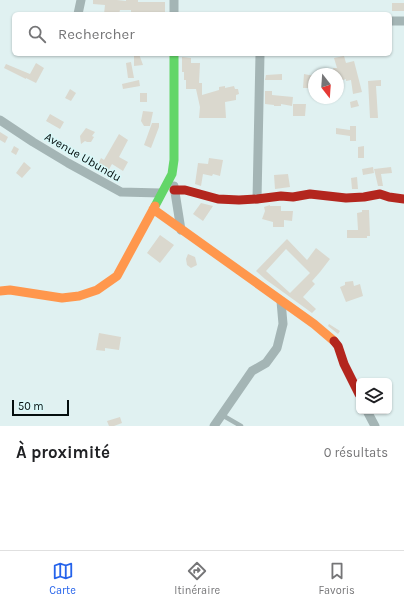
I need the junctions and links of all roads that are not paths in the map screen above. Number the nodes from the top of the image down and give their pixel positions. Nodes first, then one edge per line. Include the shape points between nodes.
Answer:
1 (81, 0) edge
2 (174, 0) edge
3 (78, 12) edge
4 (174, 12) edge
5 (404, 20) edge
6 (392, 21) edge
7 (174, 56) edge
8 (260, 56) edge
9 (0, 120) edge
10 (172, 174) junction
11 (174, 190) junction
12 (161, 193) junction
13 (257, 199) junction
14 (404, 199) edge
15 (153, 209) junction
16 (181, 230) junction
17 (0, 291) edge
18 (281, 301) junction
19 (356, 388) edge
20 (369, 414) edge
21 (222, 415) junction
22 (214, 426) edge
23 (241, 426) edge
24 (375, 426) edge

1 - 3 street
2 - 4 street
5 - 6 street
7 - 10 street
8 - 13 street
9 - 12 street, Avenue Ubundu via 68,163 121,192
10 - 11 street
10 - 12 street
11 - 13 street via 185,190 218,199
11 - 16 street
12 - 15 street
13 - 14 street via 310,194 346,198 380,194
15 - 16 street
15 - 17 street via 117,276 97,290 62,298 10,290
16 - 18 street
18 - 19 street via 336,343
18 - 21 street via 283,324 278,348 266,363 252,371
20 - 24 street
21 - 22 street
21 - 23 lane

